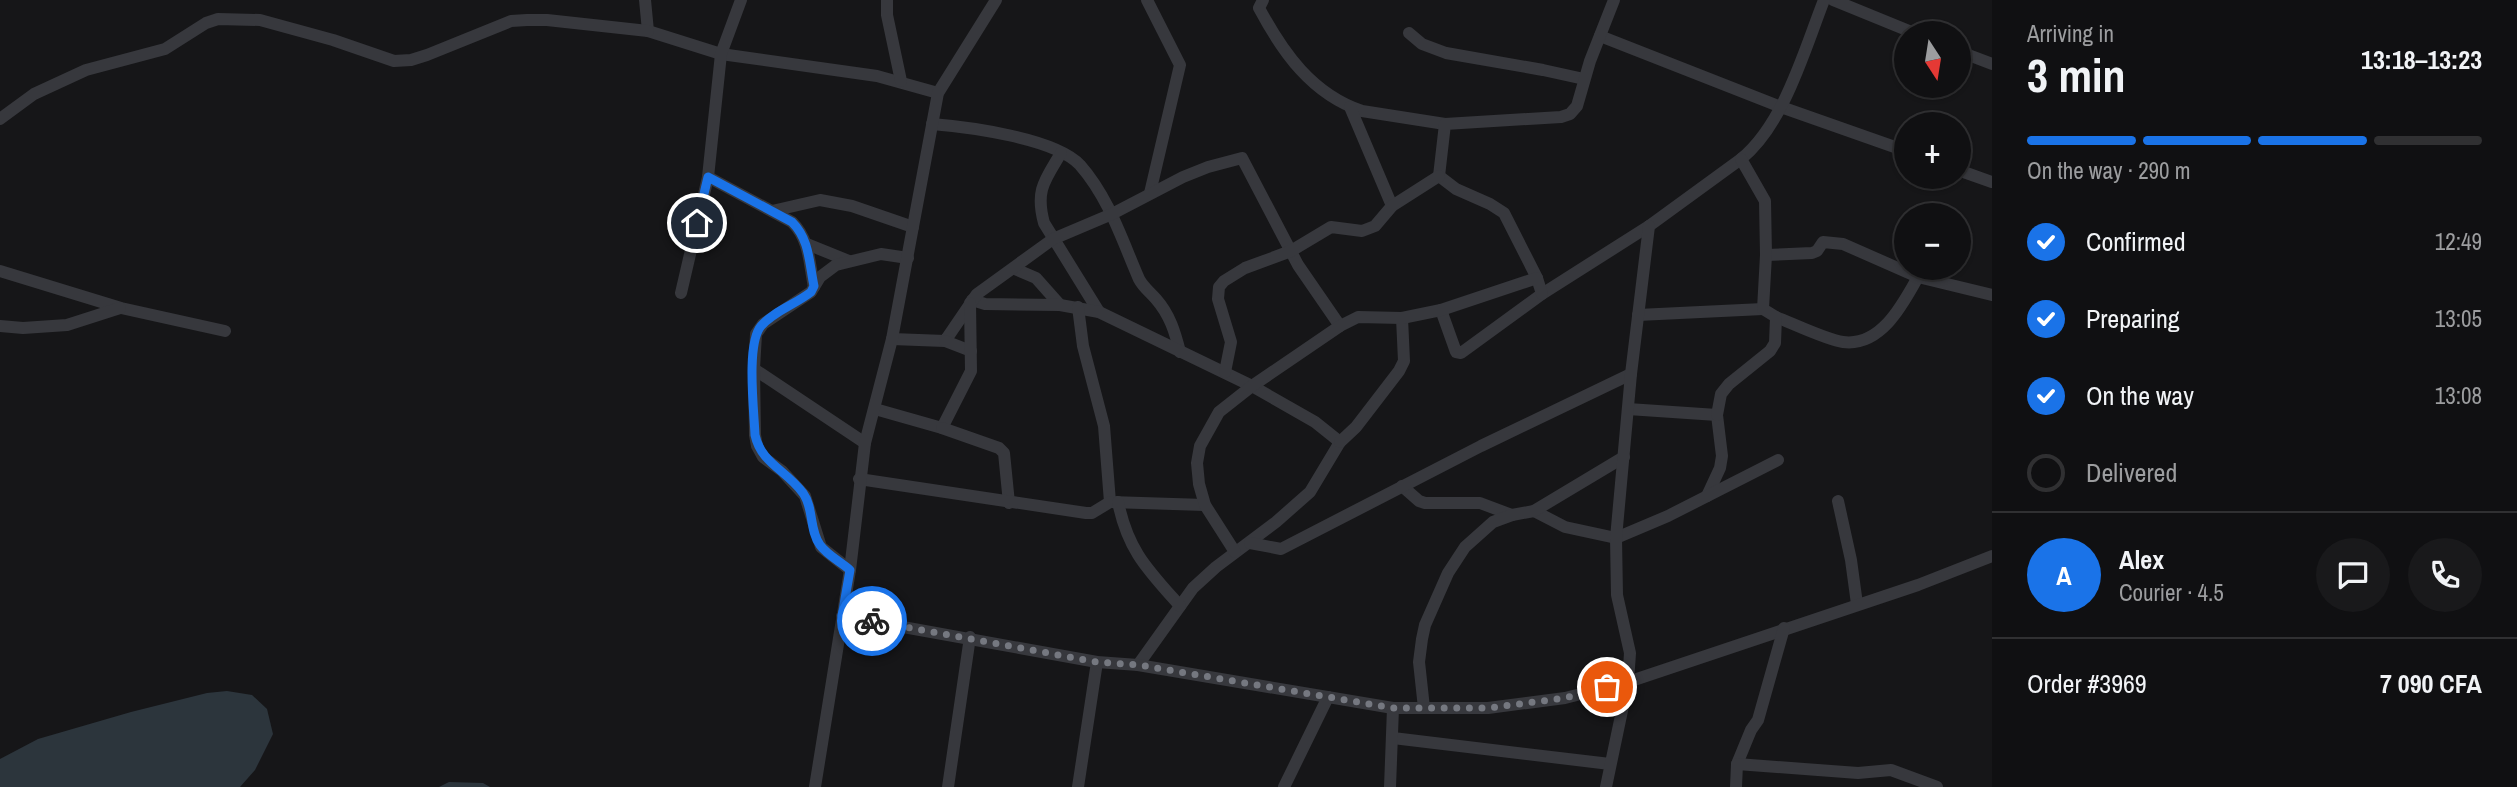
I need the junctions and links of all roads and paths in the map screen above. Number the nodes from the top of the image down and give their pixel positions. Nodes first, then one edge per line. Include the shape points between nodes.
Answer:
1 (645, 0) edge
2 (741, 0) edge
3 (887, 0) edge
4 (996, 0) edge
5 (1147, 0) edge
6 (1263, 0) edge
7 (1614, 0) edge
8 (1824, 0) edge
9 (1833, 0) edge
10 (1853, 4) edge
11 (1894, 23) edge
12 (648, 31) junction
13 (1409, 33) dead end
14 (1600, 36) junction
15 (721, 54) junction
16 (1971, 56) edge
17 (1992, 64) edge
18 (1584, 79) junction
19 (901, 82) junction
20 (938, 93) junction
21 (1350, 107) junction
22 (1781, 107) junction
23 (0, 119) edge
24 (932, 124) junction
25 (1445, 124) junction
26 (1894, 147) edge
27 (1061, 153) junction
28 (1741, 159) junction
29 (1971, 175) edge
30 (1439, 176) junction
31 (708, 177) junction
32 (1992, 182) edge
33 (1150, 193) junction
34 (1392, 205) junction
35 (772, 211) junction
36 (1112, 214) junction
37 (1649, 226) junction
38 (913, 228) junction
39 (1053, 239) junction
40 (807, 244) junction
41 (1291, 251) junction
42 (1034, 254) junction
43 (1766, 255) junction
44 (908, 258) junction
45 (849, 261) junction
46 (1894, 267) edge
47 (1015, 269) junction
48 (0, 271) edge
49 (1036, 278) junction
50 (1536, 278) junction
51 (1916, 280) edge
52 (1930, 280) edge
53 (814, 286) junction
54 (681, 293) dead end
55 (1542, 294) junction
56 (1992, 295) edge
57 (971, 302) junction
58 (1060, 305) junction
59 (1078, 307) junction
60 (121, 308) junction
61 (1763, 309) junction
62 (1441, 310) junction
63 (1099, 312) junction
64 (1638, 315) junction
65 (1776, 317) junction
66 (1402, 318) junction
67 (0, 326) edge
68 (1340, 327) junction
69 (225, 331) dead end
70 (892, 339) junction
71 (945, 341) junction
72 (971, 351) junction
73 (1181, 352) junction
74 (754, 369) junction
75 (1224, 372) junction
76 (1631, 374) junction
77 (1252, 386) junction
78 (875, 409) junction
79 (1628, 409) junction
80 (1717, 415) junction
81 (942, 428) junction
82 (1340, 442) junction
83 (865, 443) junction
84 (1624, 457) junction
85 (1778, 460) dead end
86 (859, 479) junction
87 (1402, 486) junction
88 (1707, 496) junction
89 (1838, 501) dead end
90 (1114, 502) junction
91 (1009, 503) junction
92 (1205, 505) junction
93 (1534, 511) junction
94 (1512, 515) junction
95 (1616, 538) junction
96 (1250, 543) junction
97 (1235, 552) junction
98 (1992, 556) edge
99 (850, 570) junction
100 (1857, 604) junction
101 (1180, 606) junction
102 (842, 616) junction
103 (1784, 628) junction
104 (970, 637) junction
105 (1097, 662) junction
106 (1139, 665) junction
107 (1628, 682) junction
108 (1328, 697) junction
109 (1393, 708) junction
110 (1424, 708) junction
111 (1393, 738) junction
112 (1610, 764) junction
113 (1737, 764) junction
114 (815, 787) edge
115 (948, 787) edge
116 (1078, 787) edge
117 (1284, 787) edge
118 (1390, 787) edge
119 (1606, 787) edge
120 (1736, 787) edge
121 (1937, 787) edge

1 - 12 street
2 - 15 street
3 - 19 street
4 - 20 street
5 - 33 street via 1180,65
6 - 21 street via 1259,8 1294,65
7 - 14 street
8 - 22 street
9 - 10 street
10 - 11 street
12 - 15 street
12 - 23 street via 519,20 427,55 394,61 260,20 218,19 165,49 76,75 34,94
13 - 18 street via 1446,53
14 - 18 street
14 - 22 street
15 - 19 street
15 - 31 street
16 - 17 street
18 - 25 street via 1577,106 1561,117
19 - 20 street
20 - 24 street
21 - 25 street
21 - 34 street
22 - 26 street
22 - 28 street via 1766,133
24 - 27 street via 984,129
24 - 38 street
25 - 30 street
27 - 36 street via 1081,166
27 - 39 street via 1042,183 1039,197
28 - 37 street
28 - 43 street via 1765,201
29 - 32 street
30 - 34 street
30 - 50 street via 1504,214
31 - 35 street
31 - 54 street
33 - 36 street
33 - 41 street via 1208,167 1242,158
34 - 41 street via 1375,226 1362,231 1331,227
35 - 38 street via 820,200
35 - 40 street via 800,229
36 - 39 street
36 - 73 street via 1143,286 1171,321
37 - 55 street
37 - 64 street
38 - 44 street
39 - 42 street
39 - 63 street
40 - 45 street
40 - 53 street
41 - 68 street
41 - 75 street via 1245,268 1219,288 1218,299 1231,337
42 - 47 street
42 - 49 street
43 - 46 street via 1812,253 1827,241
43 - 61 street
44 - 45 street via 881,254
44 - 70 street
45 - 53 street via 830,269
47 - 49 street
47 - 57 street
48 - 60 street
49 - 58 street
50 - 55 street
50 - 62 street
51 - 65 street via 1888,324 1864,339 1844,342
52 - 56 street
53 - 74 street via 763,324 756,334
55 - 62 street via 1458,354
57 - 58 street
57 - 71 street
57 - 72 street
58 - 59 street
59 - 63 street
59 - 90 street via 1104,426
60 - 67 street via 67,325
60 - 69 street
61 - 64 street
61 - 65 street
62 - 66 street
63 - 73 street
64 - 76 street
65 - 80 street via 1775,343 1729,384 1721,394
66 - 68 street via 1362,316
66 - 82 street via 1404,361 1399,372
68 - 77 street
70 - 71 street
70 - 78 street
71 - 72 street
72 - 81 street via 971,371
73 - 75 street
74 - 83 street
74 - 99 street via 757,446 805,496 821,547
75 - 77 street
76 - 79 street
76 - 87 street
77 - 82 street
77 - 92 street via 1219,412 1200,446 1197,463
78 - 81 street
78 - 83 street
79 - 80 street
79 - 84 street
80 - 88 street via 1722,456
81 - 91 street via 999,448
82 - 96 street via 1310,492
83 - 86 street
84 - 93 street
84 - 95 street
85 - 88 street
86 - 91 street
86 - 99 street
87 - 94 street via 1425,503 1480,503
87 - 96 street via 1280,549
88 - 95 street
89 - 100 street
90 - 91 street via 1092,513
90 - 92 street
90 - 101 street via 1143,564
92 - 97 street
93 - 94 street
93 - 95 street via 1565,527
94 - 110 street via 1479,534 1448,573 1422,639 1419,662
95 - 107 street via 1617,595 1630,653
96 - 97 street
97 - 101 street via 1193,588
98 - 100 street
99 - 102 street
100 - 103 street
101 - 106 street
102 - 104 street
102 - 114 street
103 - 107 street
103 - 113 street via 1758,720
104 - 105 street
104 - 115 street
105 - 106 street
105 - 116 street
106 - 108 street
107 - 110 street via 1565,698 1488,708
107 - 112 street
108 - 109 street
108 - 117 street
109 - 110 street
109 - 111 street
111 - 112 street
111 - 118 street
112 - 119 street
113 - 120 street
113 - 121 street via 1858,773 1891,770

